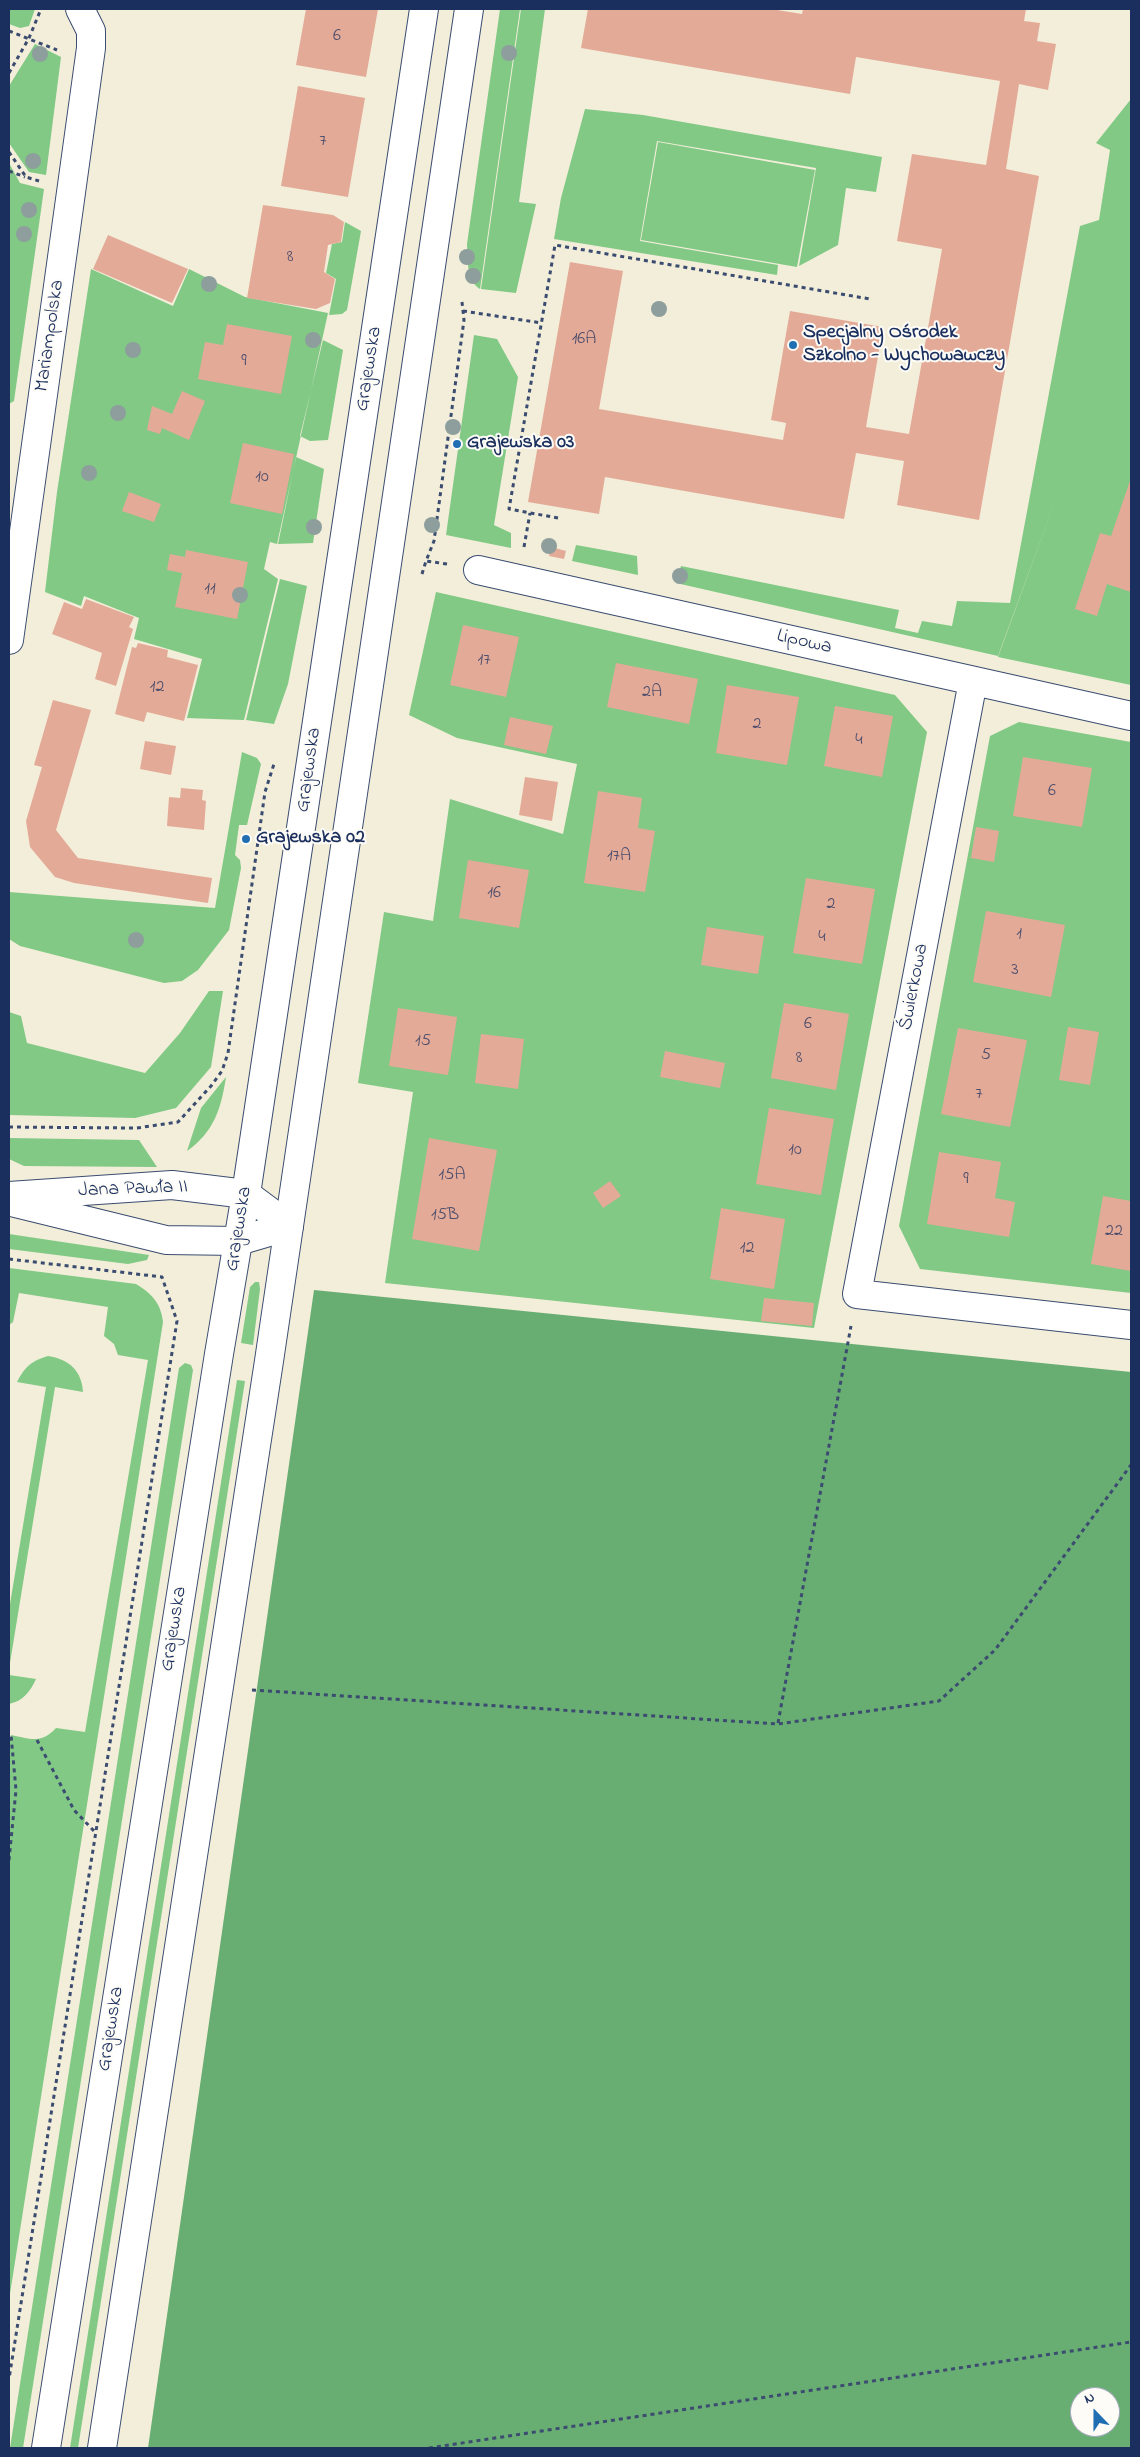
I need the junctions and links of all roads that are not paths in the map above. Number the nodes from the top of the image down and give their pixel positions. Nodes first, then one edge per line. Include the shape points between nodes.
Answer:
1 (424, 9) edge
2 (469, 9) edge
3 (85, 20) edge
4 (478, 570) dead end
5 (9, 640) edge
6 (973, 681) junction
7 (1131, 716) edge
8 (246, 1194) junction
9 (9, 1196) edge
10 (9, 1202) edge
11 (289, 1226) junction
12 (238, 1241) junction
13 (1131, 1324) edge
14 (46, 2448) edge
15 (102, 2448) edge

1 - 8 main road, Grajewska
2 - 11 main road
3 - 5 main road, Mariampolska via 91,48
4 - 6 main road, Lipowa
6 - 7 main road, Lipowa
6 - 13 main road, Świerkowa via 857,1294
8 - 9 main road, Jana Pawła II via 172,1185
8 - 11 main road, Jana Pawła II
8 - 12 main road, Grajewska
10 - 12 main road, Jana Pawła II via 166,1240
11 - 12 main road, Jana Pawła II
11 - 15 main road
12 - 14 main road, Grajewska

